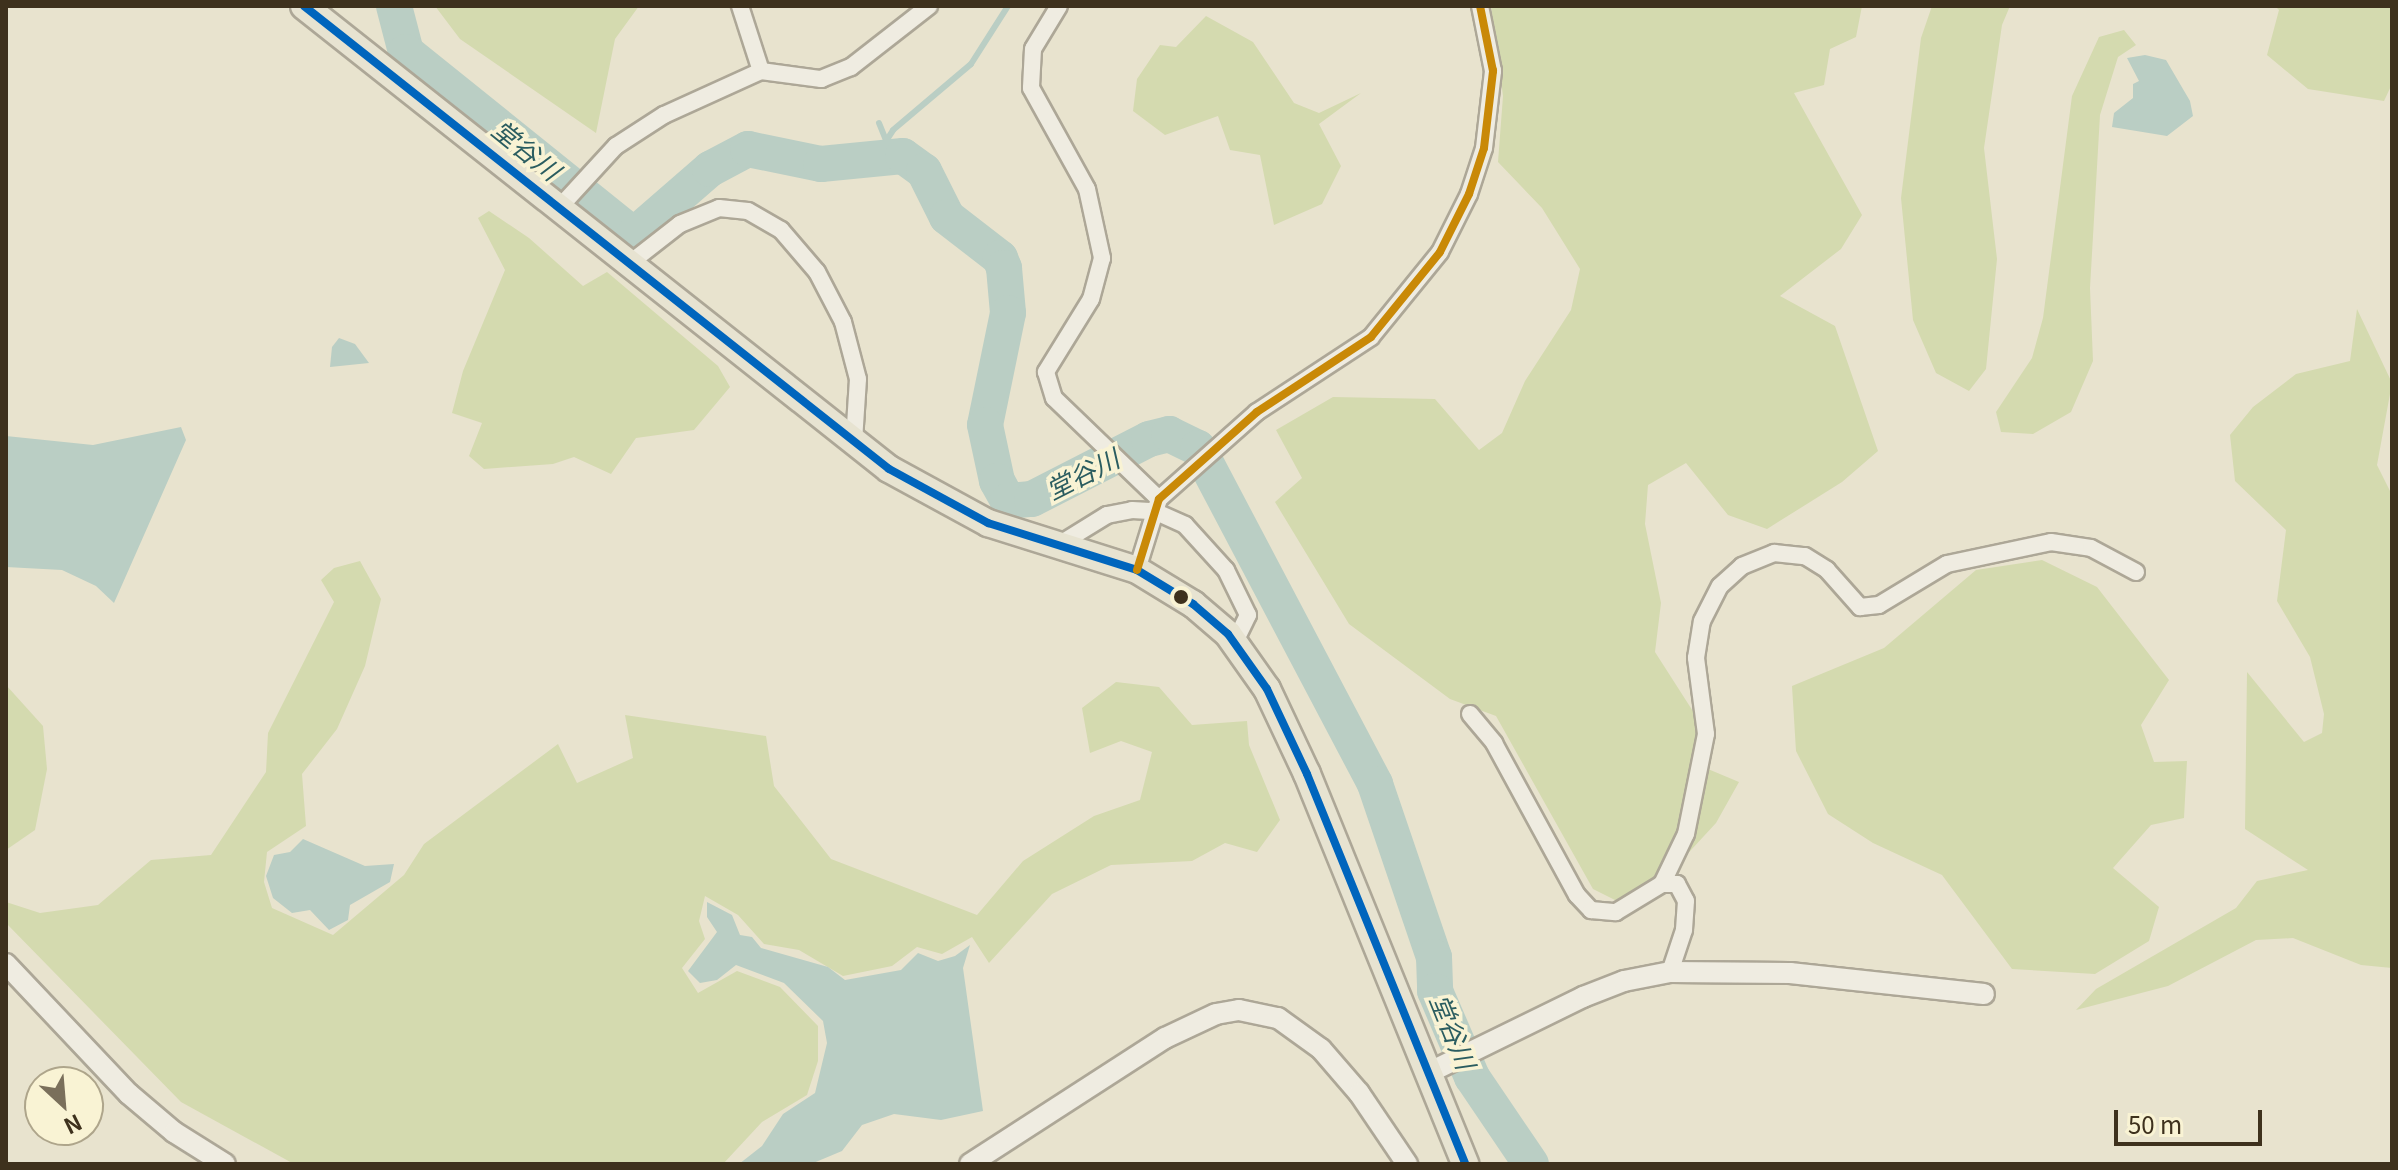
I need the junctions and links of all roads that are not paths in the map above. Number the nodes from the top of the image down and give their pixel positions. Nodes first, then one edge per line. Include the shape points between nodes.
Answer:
1 (304, 6) edge
2 (740, 6) edge
3 (929, 6) edge
4 (1059, 6) edge
5 (1480, 6) edge
6 (761, 71) junction
7 (564, 202) junction
8 (630, 263) junction
9 (854, 441) junction
10 (1156, 505) junction
11 (1060, 544) junction
12 (1137, 570) junction
13 (2136, 572) dead end
14 (1235, 642) junction
15 (1470, 714) dead end
16 (1662, 884) junction
17 (6, 964) edge
18 (1670, 972) junction
19 (1984, 994) dead end
20 (1436, 1069) junction
21 (225, 1164) edge
22 (970, 1164) edge
23 (1407, 1164) edge
24 (1465, 1164) edge

1 - 7 main road
2 - 6 street
3 - 6 street via 851,67 821,79
4 - 10 street via 1033,49 1031,88 1087,189 1102,258 1091,299 1046,372 1054,398 1120,460
5 - 10 street via 1493,71 1484,148 1469,194 1440,252 1371,337 1257,412
6 - 7 street via 664,115 616,146
7 - 8 main road
8 - 9 main road
8 - 9 street via 680,224 719,208 748,211 781,230 817,272 843,322 858,379
9 - 11 main road via 957,509
10 - 11 street via 1107,515
10 - 12 street
10 - 14 street via 1185,525 1226,570 1248,615
11 - 12 main road
12 - 14 main road via 1193,604
13 - 16 street via 2091,548 2051,542 1947,564 1879,605 1860,607 1827,570 1805,556 1774,553 1742,566 1720,586 1702,621 1696,658 1706,734 1686,834
14 - 20 main road via 1267,689
15 - 16 street via 1494,743 1577,895 1591,910 1616,912
16 - 18 street via 1677,884 1686,901 1684,930
17 - 21 street via 129,1094 174,1132
18 - 19 street via 1790,973
18 - 20 street via 1624,981 1583,997
20 - 24 main road
22 - 23 street via 1165,1038 1216,1014 1239,1010 1278,1018 1321,1049 1368,1105

